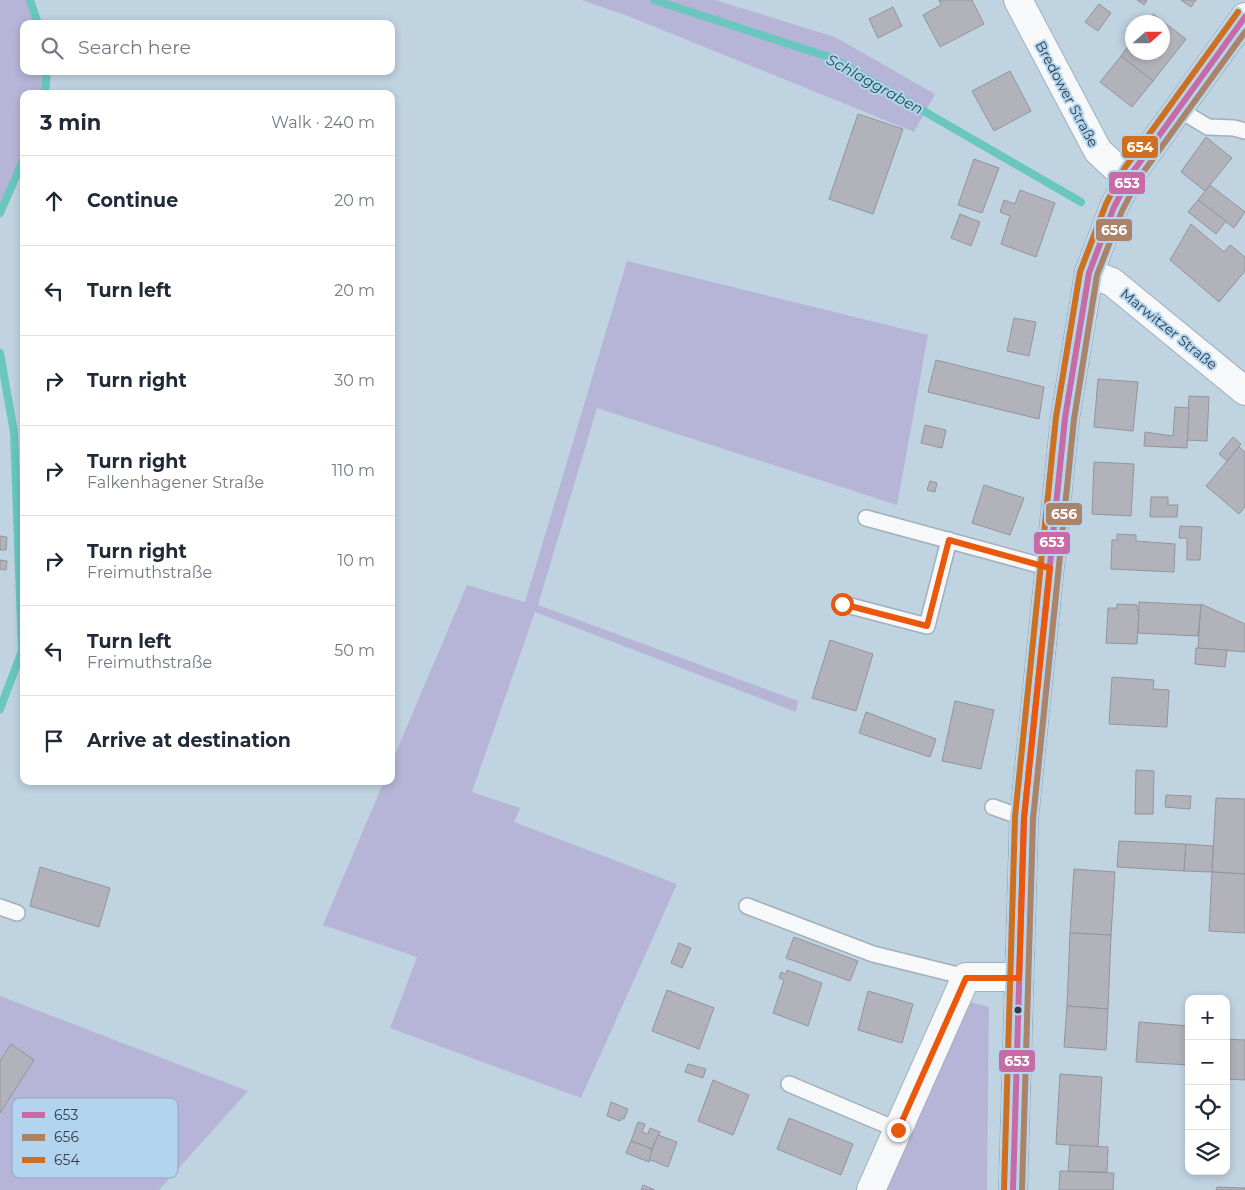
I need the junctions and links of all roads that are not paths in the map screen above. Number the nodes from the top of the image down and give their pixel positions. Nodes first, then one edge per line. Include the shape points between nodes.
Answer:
1 (1018, 0) edge
2 (1245, 17) edge
3 (1178, 109) junction
4 (1245, 131) edge
5 (1128, 179) junction
6 (1089, 273) junction
7 (1245, 391) edge
8 (866, 518) dead end
9 (949, 540) junction
10 (1050, 568) junction
11 (842, 604) dead end
12 (993, 807) dead end
13 (1024, 818) junction
14 (747, 906) dead end
15 (0, 907) edge
16 (17, 913) dead end
17 (966, 978) junction
18 (1019, 978) junction
19 (789, 1084) dead end
20 (898, 1130) junction
21 (871, 1190) edge
22 (1013, 1190) edge

1 - 5 main road, Bredower Straße via 1098,151
2 - 3 main road
3 - 4 lane via 1208,127
3 - 5 main road
5 - 6 main road
6 - 7 main road, Marwitzer Straße via 1112,282
6 - 10 main road via 1065,418
8 - 9 lane
9 - 10 lane
9 - 11 lane via 927,626
10 - 13 main road
12 - 13 lane
13 - 18 main road
14 - 17 lane via 873,954
15 - 16 lane
17 - 18 main road
17 - 20 main road
18 - 22 main road
19 - 20 lane
20 - 21 main road

